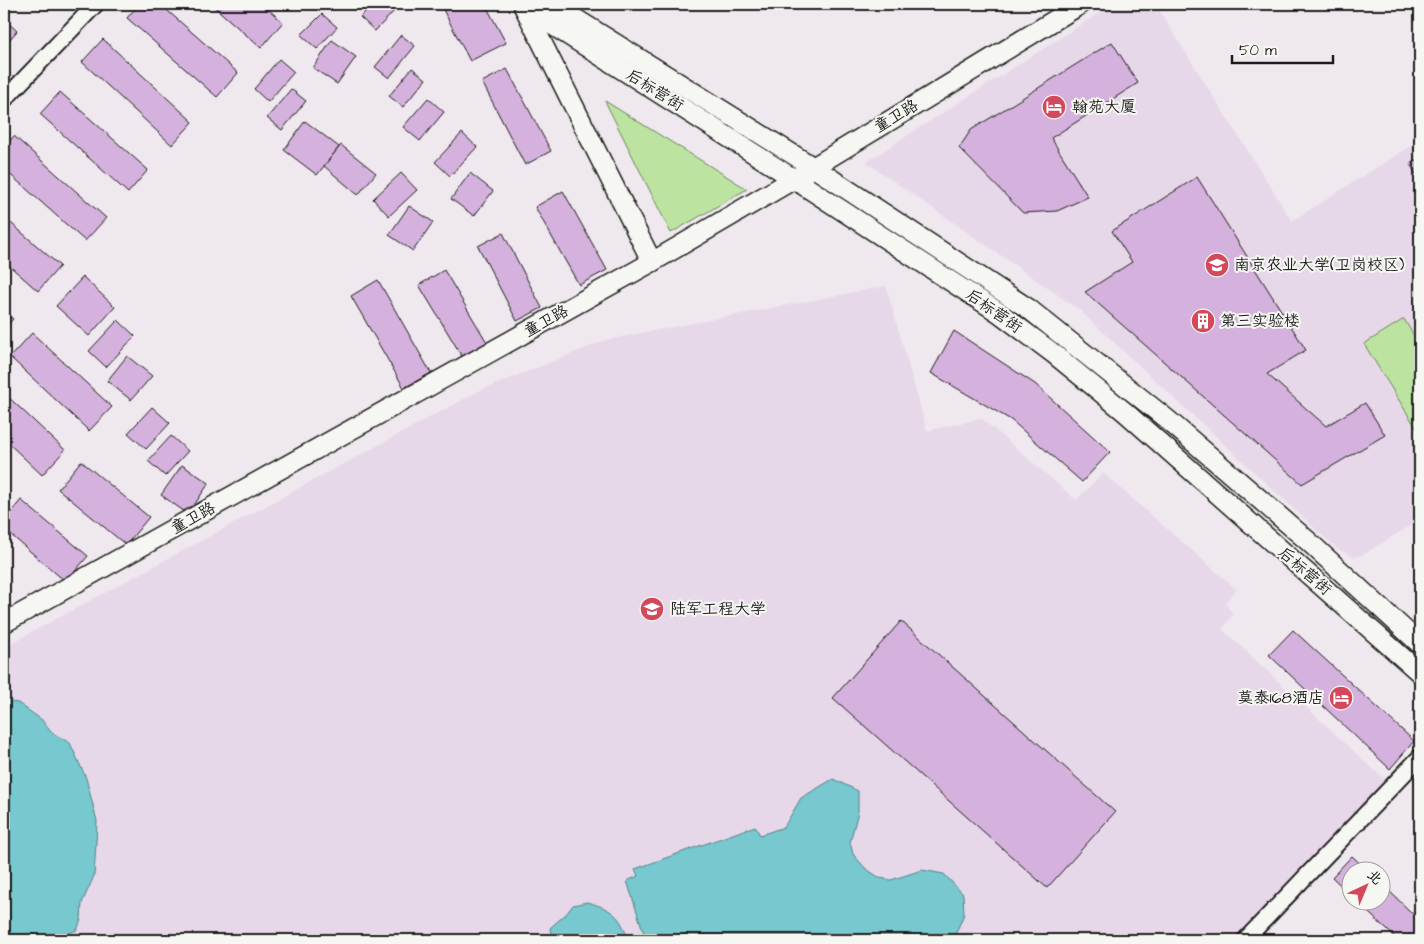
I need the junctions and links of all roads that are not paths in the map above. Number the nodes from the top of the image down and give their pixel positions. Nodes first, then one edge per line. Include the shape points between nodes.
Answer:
1 (96, 4) edge
2 (552, 4) edge
3 (1081, 4) edge
4 (524, 6) edge
5 (4, 100) edge
6 (814, 167) junction
7 (794, 178) junction
8 (652, 262) junction
9 (4, 623) edge
10 (1420, 643) edge
11 (1404, 659) junction
12 (1420, 674) edge
13 (1420, 757) edge
14 (1245, 940) edge

1 - 5 street
2 - 6 street, 后标营街
3 - 6 street, 童卫路
4 - 7 street, 后标营街
4 - 8 street
6 - 7 street, 童卫路
6 - 10 street, 后标营街 via 1062,334 1175,426
7 - 8 street, 童卫路
7 - 11 street, 后标营街 via 998,312 1054,354 1139,424
8 - 9 street, 童卫路
10 - 11 street
11 - 12 street, 后标营街
13 - 14 street

